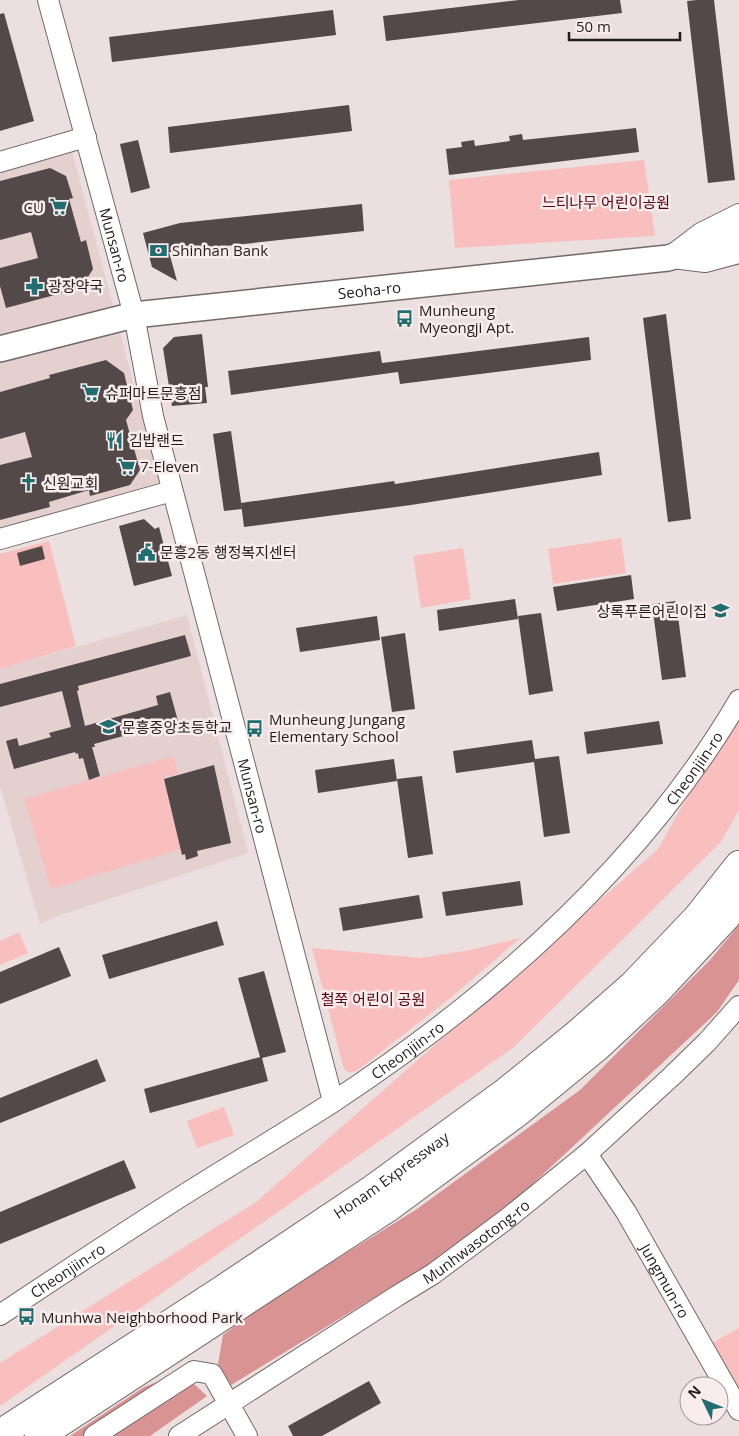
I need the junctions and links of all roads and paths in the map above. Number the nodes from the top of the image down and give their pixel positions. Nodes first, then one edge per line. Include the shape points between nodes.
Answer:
1 (48, 0) edge
2 (86, 138) junction
3 (0, 162) edge
4 (739, 214) edge
5 (739, 236) edge
6 (739, 253) edge
7 (668, 258) junction
8 (134, 315) junction
9 (0, 349) edge
10 (172, 491) junction
11 (0, 539) edge
12 (739, 700) edge
13 (739, 865) edge
14 (739, 899) edge
15 (739, 1006) edge
16 (333, 1101) junction
17 (587, 1154) junction
18 (0, 1315) edge
19 (229, 1403) junction
20 (739, 1410) edge
21 (0, 1434) edge
22 (39, 1436) edge
23 (94, 1436) edge
24 (179, 1436) edge
25 (247, 1436) edge

1 - 2 street, Munsan-ro
2 - 3 street
2 - 8 street, Munsan-ro
4 - 7 street via 701,233
5 - 7 main road, Seoha-ro
6 - 7 street via 705,262
7 - 8 main road, Seoha-ro
8 - 9 main road, Seoha-ro
8 - 10 street, Munsan-ro via 152,412
10 - 11 street
10 - 16 street, Munsan-ro
12 - 16 street, Cheonjiin-ro via 674,798 628,853 551,932 476,998
13 - 21 highway, Honam Expressway via 697,918 632,985 506,1092 346,1207
14 - 22 highway, Honam Expressway via 656,992 518,1112 389,1207
15 - 17 street, Munhwasotong-ro via 707,1042
16 - 18 street, Cheonjiin-ro
17 - 19 street, Munhwasotong-ro via 433,1274
17 - 20 street, Jungmun-ro via 626,1212
19 - 23 street via 212,1374 194,1371
19 - 24 street, Munhwasotong-ro
19 - 25 street

